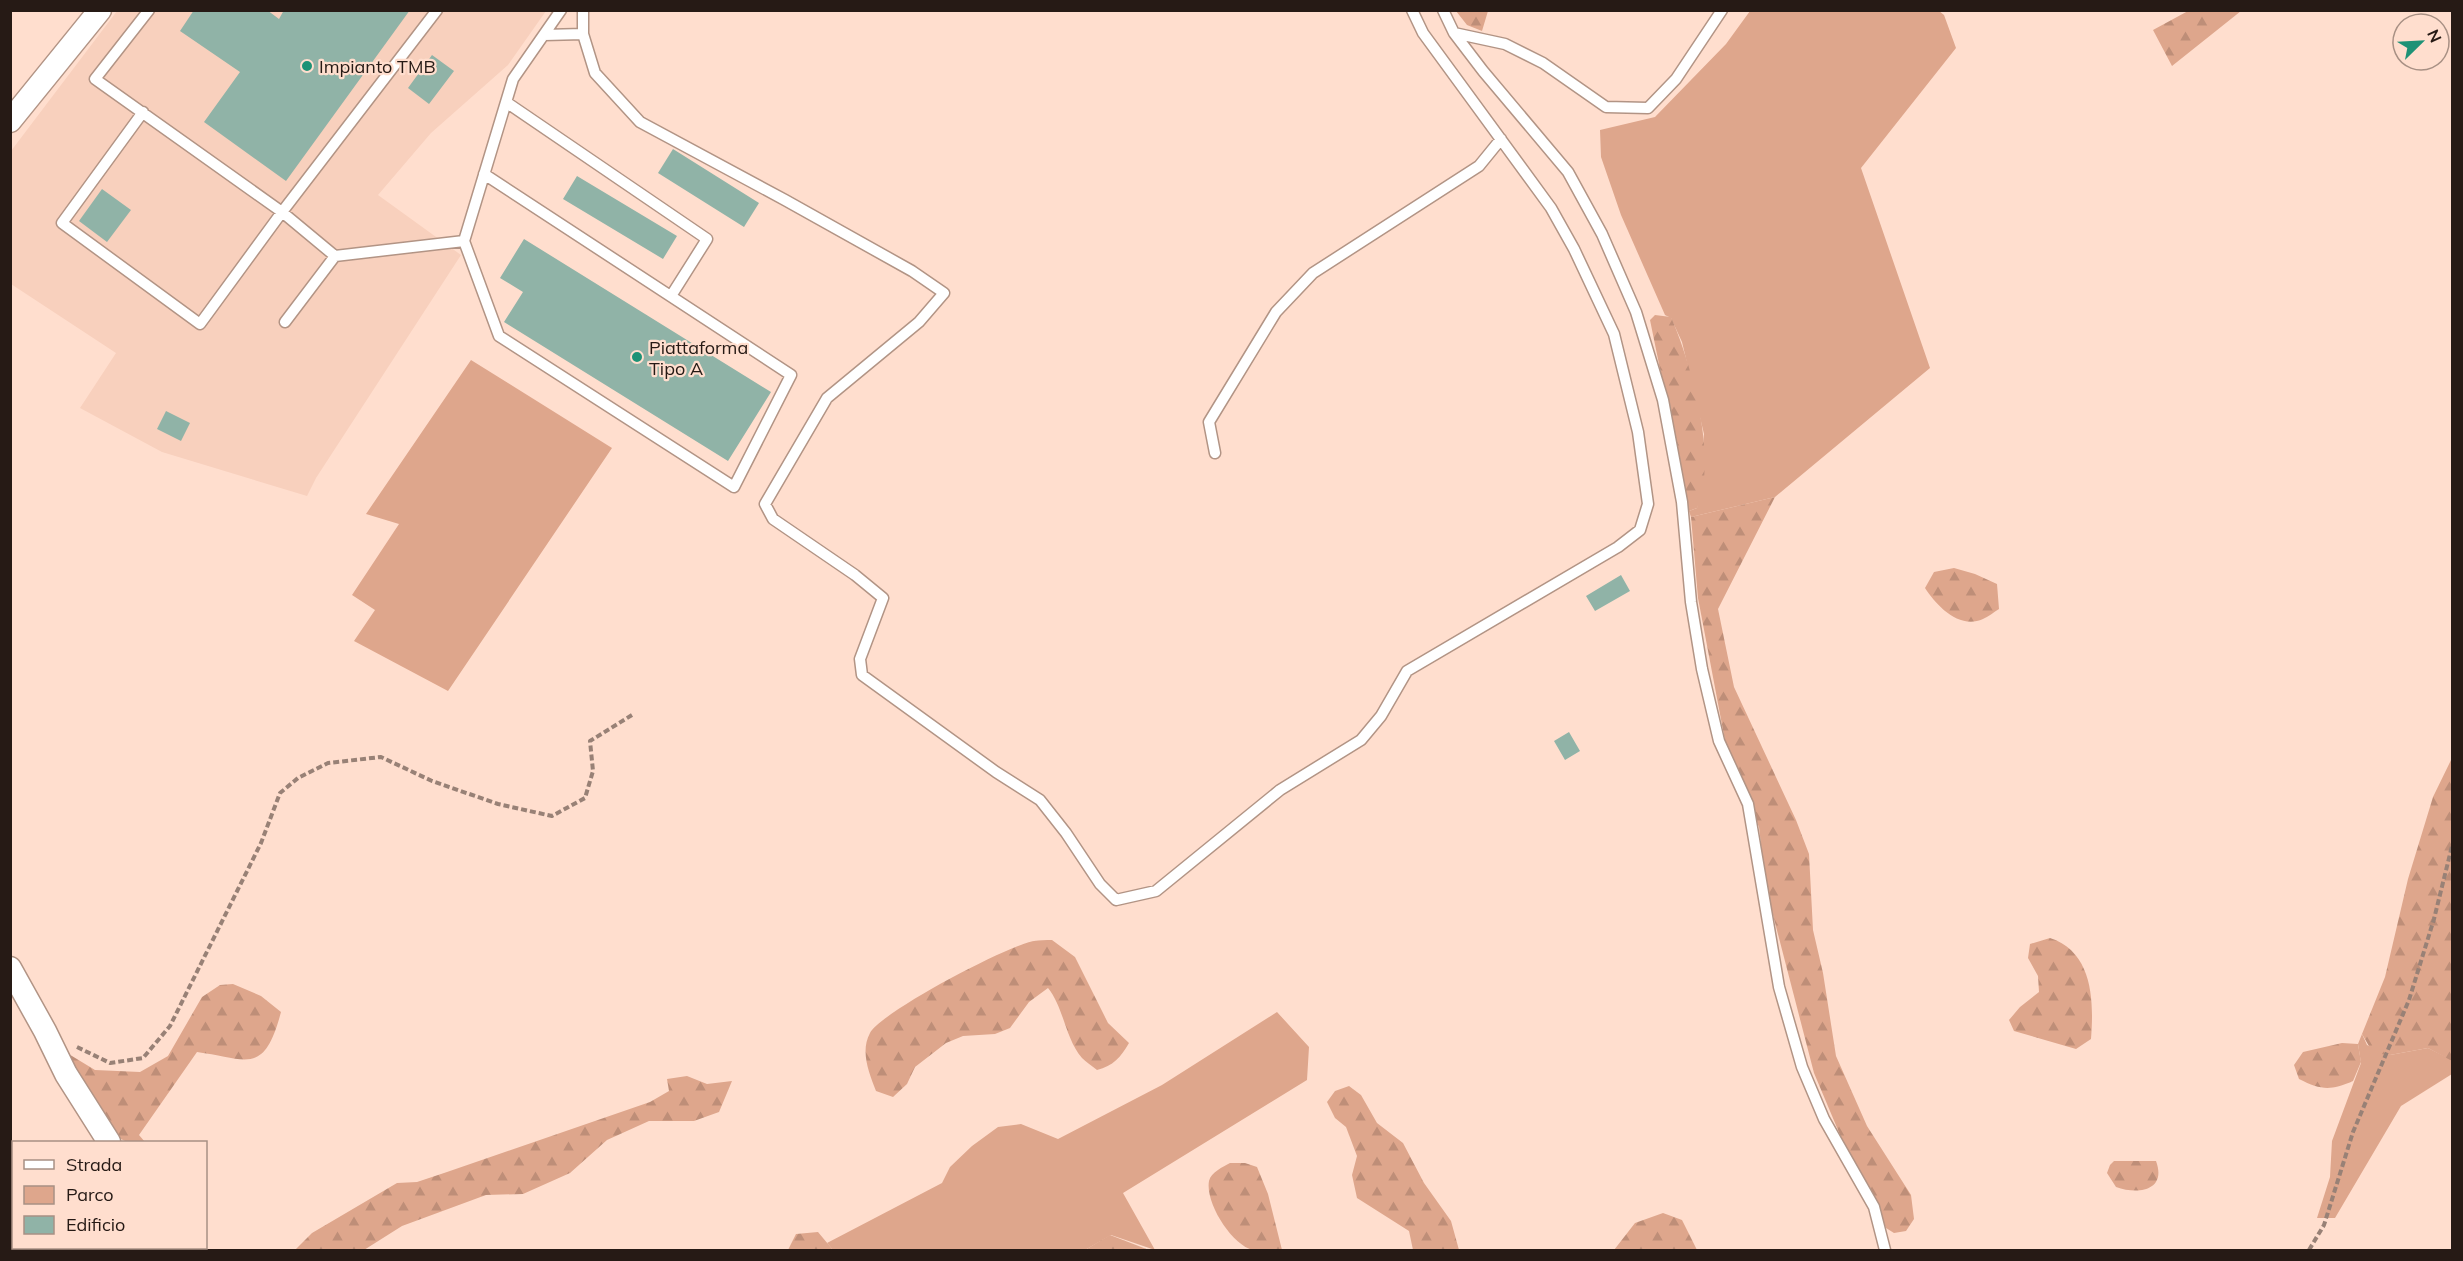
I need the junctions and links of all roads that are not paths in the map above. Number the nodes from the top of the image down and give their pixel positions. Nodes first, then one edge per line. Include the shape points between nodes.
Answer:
1 (100, 10) edge
2 (149, 10) edge
3 (437, 10) edge
4 (561, 10) edge
5 (583, 10) edge
6 (1412, 10) edge
7 (1443, 10) edge
8 (1722, 10) edge
9 (1454, 33) junction
10 (583, 34) junction
11 (544, 35) junction
12 (506, 102) junction
13 (142, 112) junction
14 (10, 121) edge
15 (1501, 139) junction
16 (484, 174) junction
17 (282, 212) junction
18 (464, 241) junction
19 (335, 256) junction
20 (671, 296) junction
21 (285, 322) dead end
22 (1215, 453) dead end
23 (10, 968) edge
24 (108, 1141) edge
25 (1885, 1251) edge

1 - 14 street
2 - 13 lane via 95,79
3 - 17 lane
4 - 11 lane
5 - 10 lane
6 - 15 lane via 1423,33
7 - 9 lane
8 - 9 lane via 1676,79 1648,108 1606,107 1544,63 1505,44
9 - 25 lane via 1568,172 1602,234 1636,312 1662,400 1682,502 1691,603 1702,669 1719,741 1748,804 1779,987 1802,1066 1824,1119 1874,1207
10 - 11 lane
10 - 15 lane via 595,73 640,122 892,260 944,293 919,322 827,398 765,504 772,519 883,598 860,659 862,675 1040,800 1100,884 1116,900 1156,891 1280,790 1361,740 1381,716 1407,671 1618,547 1640,530 1648,504 1638,432 1614,334 1551,208
11 - 12 lane via 513,79
12 - 16 lane
12 - 20 lane via 707,239
13 - 17 lane
13 - 17 lane via 62,223 200,324
15 - 22 lane via 1479,166 1313,273 1276,312 1209,422
16 - 18 lane
16 - 20 lane
17 - 19 lane
18 - 19 lane
18 - 20 lane via 499,336 734,487 791,375
19 - 21 lane
23 - 24 street via 66,1074

